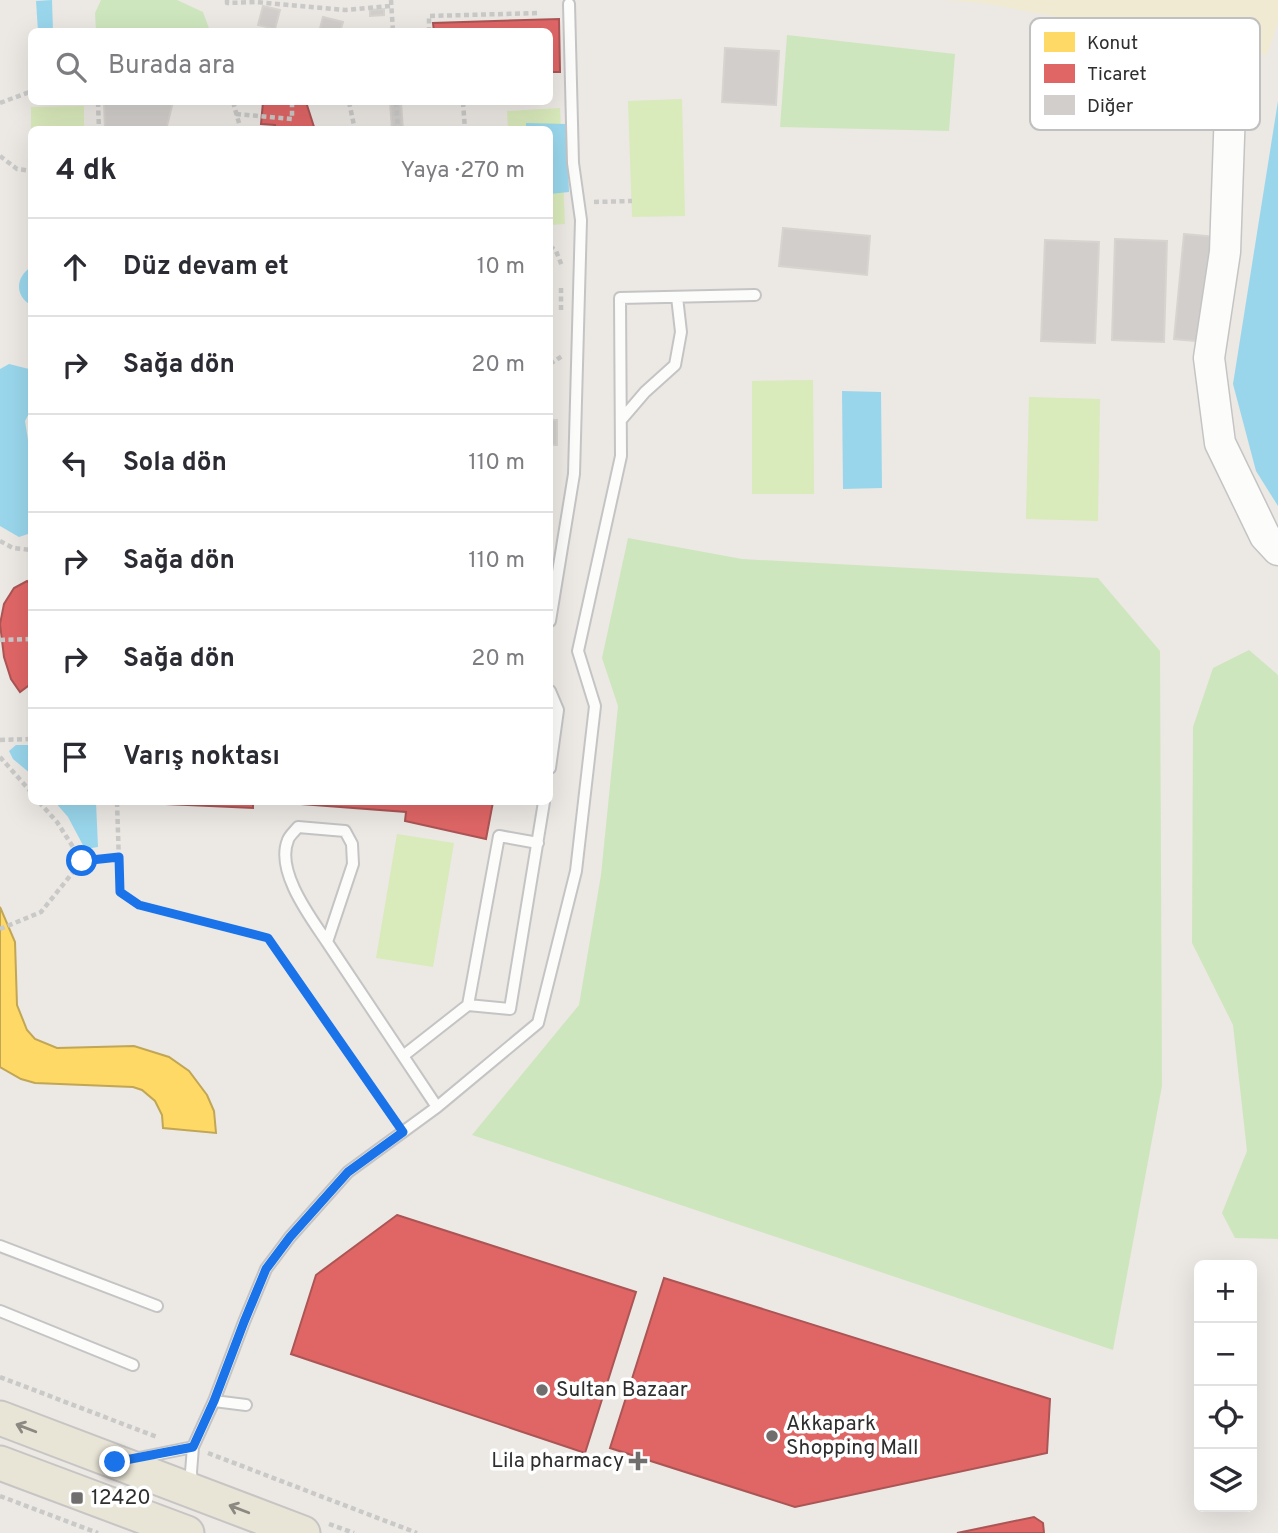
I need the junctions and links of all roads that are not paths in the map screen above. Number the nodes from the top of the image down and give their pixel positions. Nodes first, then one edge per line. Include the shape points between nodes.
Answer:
1 (569, 4) dead end
2 (1229, 130) edge
3 (755, 295) dead end
4 (677, 297) junction
5 (621, 419) junction
6 (1278, 550) edge
7 (553, 603) edge
8 (553, 698) edge
9 (553, 746) edge
10 (544, 805) edge
11 (538, 843) junction
12 (327, 942) junction
13 (468, 1005) junction
14 (403, 1056) junction
15 (437, 1107) junction
16 (1, 1251) edge
17 (157, 1306) dead end
18 (0, 1311) edge
19 (133, 1365) dead end
20 (214, 1401) junction
21 (246, 1405) dead end
22 (0, 1418) edge
23 (193, 1447) junction
24 (115, 1462) junction
25 (0, 1463) edge
26 (193, 1492) junction
27 (187, 1533) edge
28 (303, 1533) edge

1 - 7 lane via 573,163 582,220 574,474
2 - 6 street via 1225,252 1209,358 1220,443 1265,536
3 - 4 lane
4 - 5 lane via 681,332 675,365
4 - 5 lane via 620,298
5 - 15 lane via 621,456 578,651 595,706 576,871 546,998 538,1023
8 - 9 lane via 558,710
10 - 11 lane
11 - 13 lane via 510,1009
11 - 13 lane via 499,836
12 - 12 lane via 353,864 352,844 345,831 298,827 288,841 286,859 296,897
12 - 14 lane
13 - 14 lane
14 - 15 lane
15 - 20 lane via 348,1172 290,1237 266,1269
16 - 17 lane
18 - 19 lane
20 - 21 lane
20 - 23 lane
24 -> 22 main road
23 - 24 lane
23 - 26 lane
24 - 26 main road
25 - 27 main road
28 -> 26 main road

